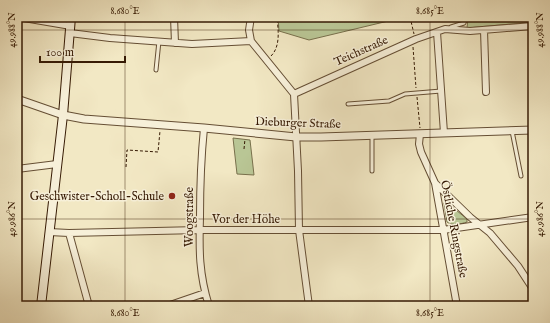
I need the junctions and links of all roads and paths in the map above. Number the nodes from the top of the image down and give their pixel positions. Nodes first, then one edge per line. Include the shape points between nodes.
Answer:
1 (18, 17) edge
2 (71, 17) edge
3 (174, 17) edge
4 (251, 17) edge
5 (277, 17) edge
6 (410, 17) edge
7 (466, 17) edge
8 (533, 26) edge
9 (70, 29) junction
10 (445, 29) junction
11 (484, 30) junction
12 (437, 32) junction
13 (414, 40) junction
14 (159, 41) junction
15 (251, 41) junction
16 (175, 43) junction
17 (266, 60) junction
18 (416, 64) dead end
19 (414, 65) junction
20 (156, 70) dead end
21 (441, 91) junction
22 (486, 92) dead end
23 (417, 93) junction
24 (294, 94) junction
25 (17, 99) edge
26 (348, 104) dead end
27 (418, 107) junction
28 (421, 107) dead end
29 (63, 115) junction
30 (161, 124) junction
31 (204, 128) junction
32 (533, 130) edge
33 (420, 131) junction
34 (512, 131) junction
35 (444, 133) junction
36 (372, 136) junction
37 (296, 137) junction
38 (245, 141) dead end
39 (244, 149) dead end
40 (142, 151) junction
41 (142, 155) dead end
42 (57, 164) junction
43 (126, 167) dead end
44 (17, 169) edge
45 (372, 171) dead end
46 (521, 176) dead end
47 (435, 184) junction
48 (533, 217) edge
49 (480, 225) junction
50 (199, 230) junction
51 (299, 230) junction
52 (444, 230) junction
53 (49, 232) junction
54 (69, 233) junction
55 (533, 288) edge
56 (205, 293) junction
57 (41, 306) edge
58 (89, 306) edge
59 (167, 306) edge
60 (209, 306) edge
61 (309, 306) edge
62 (457, 306) edge

1 - 9 street
2 - 9 main road
3 - 16 street
4 - 15 street
5 - 17 path via 276,49
6 - 13 path
7 - 10 lane via 463,24
8 - 11 street, Teichstraße
9 - 14 street
9 - 29 main road
10 - 11 street, Teichstraße
10 - 12 street, Teichstraße
11 - 22 street
12 - 13 street, Teichstraße
12 - 21 street
13 - 19 path
13 - 24 street, Teichstraße
14 - 16 street
14 - 20 lane
15 - 16 street
15 - 17 street
17 - 24 street
18 - 19 path
19 - 23 path
21 - 23 lane
21 - 35 street
23 - 26 lane via 389,100
23 - 27 path
24 - 37 street
25 - 29 street, Dieburger Straße
27 - 28 path
27 - 33 path
29 - 30 street, Dieburger Straße via 84,119
29 - 42 main road
30 - 31 street, Dieburger Straße
30 - 40 path via 158,152
31 - 37 street, Dieburger Straße
31 - 50 street, Woogstraße
32 - 34 street, Dieburger Straße
33 - 35 street, Dieburger Straße
33 - 36 street, Dieburger Straße
33 - 47 street, Östliche Ringstraße via 421,152
34 - 35 street, Dieburger Straße
34 - 46 lane
36 - 37 street, Dieburger Straße
36 - 45 lane
37 - 51 street
38 - 39 path
40 - 41 path
40 - 43 path via 127,150
42 - 44 street
42 - 53 main road
47 - 49 street
47 - 52 street, Östliche Ringstraße
48 - 49 street, Vor der Höhe
49 - 52 street, Vor der Höhe
49 - 55 street via 511,258
50 - 51 street, Vor der Höhe
50 - 54 street, Vor der Höhe
50 - 56 street, Woogstraße via 200,264
51 - 52 street, Vor der Höhe
51 - 61 street
52 - 62 street, Östliche Ringstraße
53 - 54 street, Vor der Höhe
53 - 57 main road
54 - 58 street
56 - 59 street
56 - 60 street, Woogstraße

